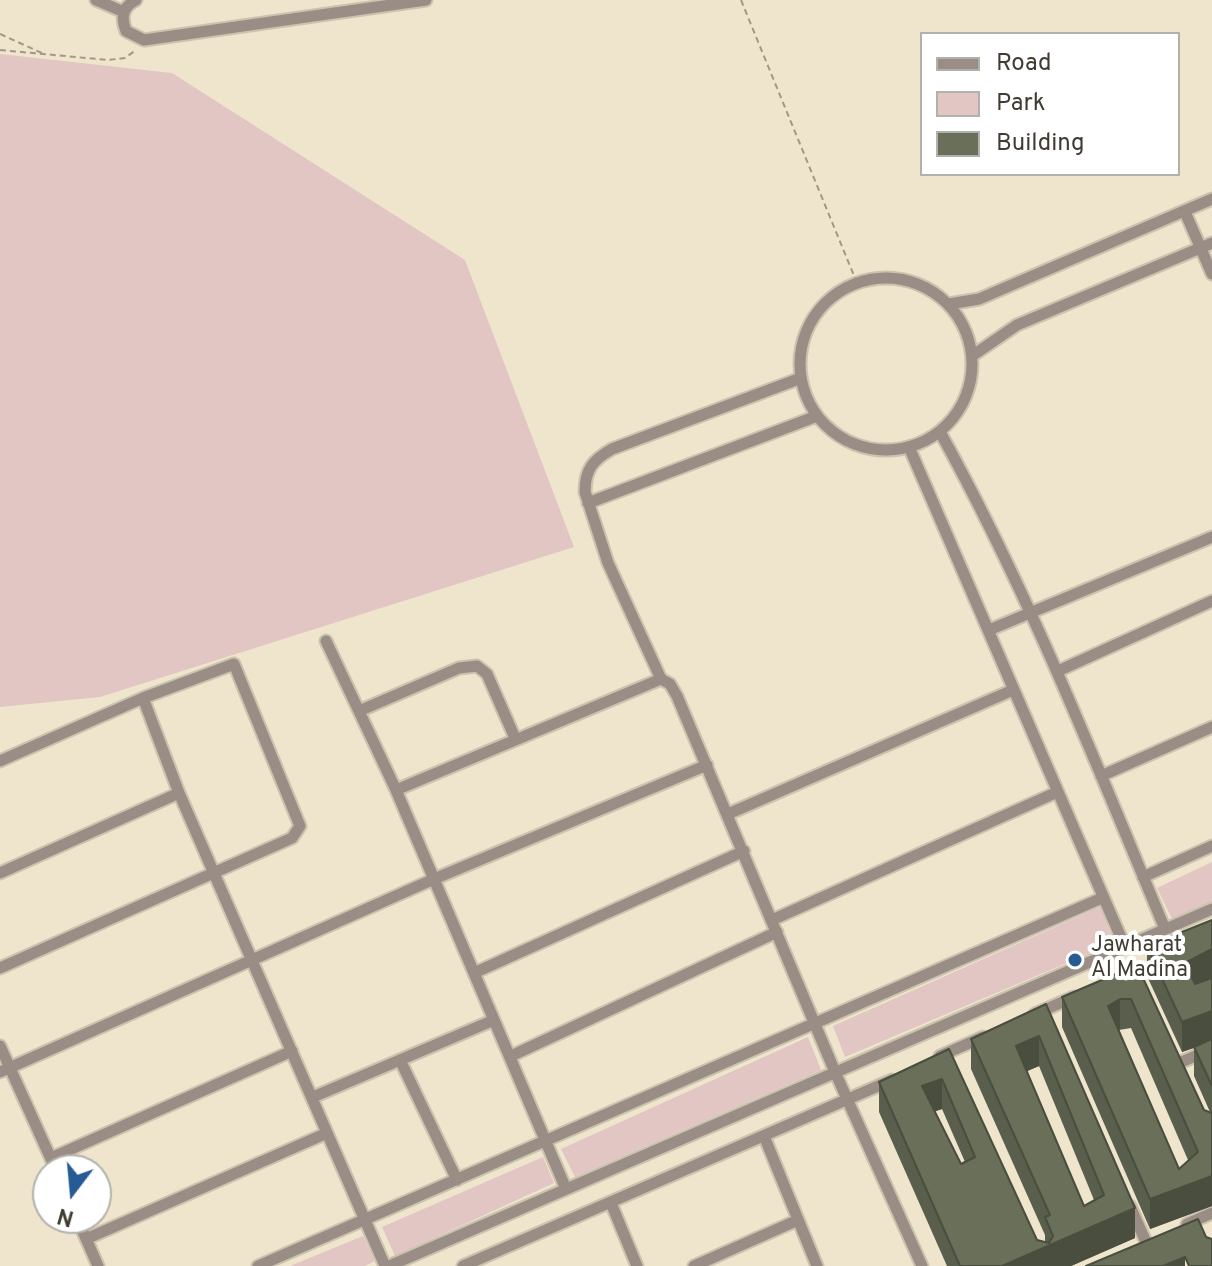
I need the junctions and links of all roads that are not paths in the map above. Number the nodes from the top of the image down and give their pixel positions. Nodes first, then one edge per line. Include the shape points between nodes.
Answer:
1 (96, 0) edge
2 (136, 0) edge
3 (426, 0) edge
4 (124, 12) junction
5 (1212, 199) edge
6 (1185, 212) junction
7 (1206, 246) edge
8 (1212, 274) edge
9 (949, 304) junction
10 (972, 356) junction
11 (801, 378) junction
12 (817, 416) junction
13 (940, 432) junction
14 (909, 447) junction
15 (588, 503) junction
16 (1212, 537) edge
17 (1212, 601) edge
18 (1030, 613) junction
19 (989, 630) junction
20 (326, 641) dead end
21 (1058, 671) junction
22 (661, 679) junction
23 (1013, 690) junction
24 (143, 698) junction
25 (359, 711) junction
26 (1212, 727) edge
27 (515, 738) junction
28 (0, 761) edge
29 (707, 765) junction
30 (1101, 776) junction
31 (396, 790) junction
32 (179, 793) junction
33 (1055, 793) junction
34 (728, 814) junction
35 (1212, 846) edge
36 (744, 851) junction
37 (0, 873) edge
38 (215, 873) junction
39 (1143, 877) junction
40 (434, 879) junction
41 (1102, 898) junction
42 (1212, 909) edge
43 (772, 920) junction
44 (1165, 929) junction
45 (777, 932) junction
46 (1125, 947) junction
47 (254, 961) junction
48 (0, 968) edge
49 (474, 973) junction
50 (1085, 992) edge
51 (1045, 1009) junction
52 (494, 1020) junction
53 (816, 1021) junction
54 (1017, 1022) edge
55 (1051, 1024) edge
56 (989, 1034) edge
57 (0, 1046) edge
58 (1212, 1049) edge
59 (1173, 1050) edge
60 (292, 1051) junction
61 (947, 1053) junction
62 (511, 1056) junction
63 (933, 1060) edge
64 (401, 1062) junction
65 (1179, 1063) junction
66 (953, 1067) edge
67 (5, 1070) edge
68 (835, 1072) junction
69 (905, 1074) edge
70 (1186, 1078) edge
71 (313, 1097) junction
72 (848, 1102) junction
73 (327, 1133) junction
74 (764, 1136) junction
75 (546, 1142) junction
76 (49, 1154) edge
77 (60, 1154) edge
78 (457, 1180) junction
79 (566, 1189) junction
80 (1127, 1198) edge
81 (611, 1203) junction
82 (1212, 1213) edge
83 (365, 1220) junction
84 (798, 1220) junction
85 (1195, 1221) junction
86 (1170, 1231) edge
87 (84, 1234) edge
88 (1200, 1234) edge
89 (1158, 1237) edge
90 (86, 1239) junction
91 (1146, 1242) junction
92 (1133, 1248) edge
93 (480, 1263) edge
94 (918, 1265) edge
95 (98, 1266) edge
96 (258, 1266) edge
97 (387, 1266) edge
98 (463, 1266) edge
99 (637, 1266) edge
100 (694, 1266) edge
101 (817, 1266) edge

1 - 4 street
2 - 4 street
3 - 4 street via 144,40 126,31
5 - 6 street
6 - 7 street
6 - 9 street via 979,299
7 - 8 street
7 - 10 street via 1008,329
9 - 10 street via 968,336
9 - 11 street via 915,283 886,278 857,283 831,297 812,320 801,348
10 - 13 street via 966,398
11 - 12 street
11 - 15 street via 612,449 588,469
12 - 14 street via 858,445
12 - 15 street
13 - 14 street
13 - 18 street
14 - 19 street
15 - 22 street via 620,593
16 - 18 street
17 - 21 street
18 - 19 street
18 - 21 street
19 - 23 street
20 - 25 street
21 - 30 street
22 - 27 street
22 - 29 street via 677,696
23 - 33 street
23 - 34 street
24 - 28 street
24 - 32 street
24 - 38 street via 234,664 300,820 292,838
25 - 27 street via 464,666 477,666 487,674
25 - 31 street
26 - 30 street
27 - 31 street
29 - 34 street
29 - 40 street
30 - 39 street
31 - 40 street
32 - 37 street
32 - 38 street
33 - 41 street
33 - 43 street
34 - 36 street
35 - 39 street
36 - 43 street
36 - 49 street
38 - 47 street
38 - 48 street
39 - 44 street
40 - 47 street
40 - 49 street
41 - 46 street
41 - 53 street
42 - 44 street
43 - 45 street
44 - 46 street
45 - 53 street
45 - 62 street
46 - 68 street
47 - 60 street
47 - 67 street
49 - 52 street
50 - 51 street
51 - 54 street
51 - 55 street
52 - 62 street
52 - 64 street
53 - 68 street
53 - 75 street
56 - 61 street
57 - 67 street
58 - 65 street
59 - 65 street
60 - 71 street
60 - 77 street
61 - 63 street
61 - 66 street
62 - 75 street
64 - 71 street
64 - 78 street
65 - 70 street
67 - 76 street
68 - 72 street
68 - 79 street
69 - 72 street
71 - 73 street
72 - 74 street
72 - 94 street
73 - 83 street
73 - 90 street
74 - 81 street
74 - 84 street
75 - 78 street
75 - 79 street
78 - 83 street
79 - 97 street
80 - 91 street
81 - 93 street
81 - 99 street
82 - 85 street
83 - 96 street
83 - 97 street
84 - 100 street
84 - 101 street
85 - 86 street
85 - 88 street
87 - 90 street
89 - 91 street
90 - 95 street
91 - 92 street
93 - 98 street

